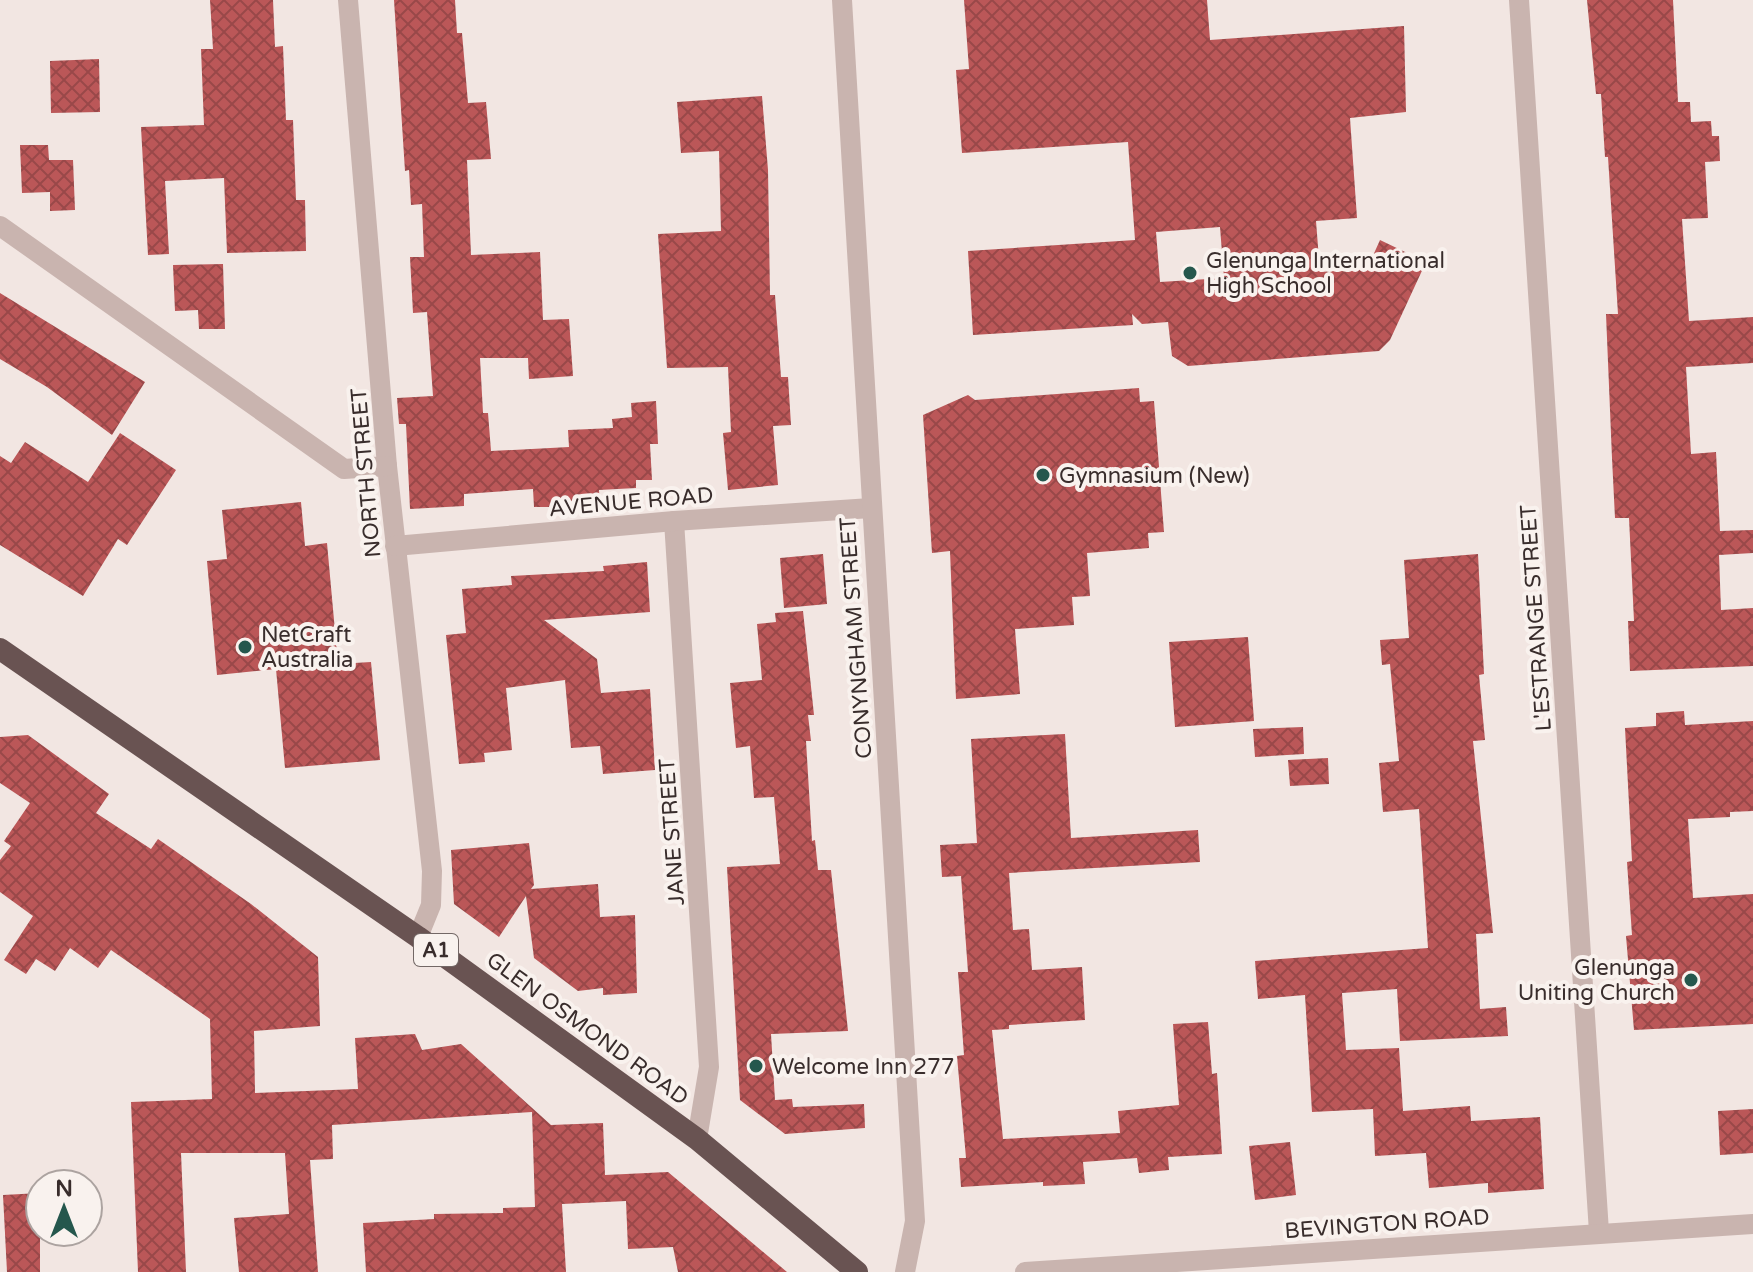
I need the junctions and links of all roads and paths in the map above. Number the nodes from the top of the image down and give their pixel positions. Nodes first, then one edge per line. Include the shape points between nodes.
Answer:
1 (348, 0) edge
2 (842, 0) edge
3 (1519, 0) edge
4 (0, 226) edge
5 (387, 466) junction
6 (871, 508) junction
7 (674, 521) junction
8 (395, 546) junction
9 (0, 649) edge
10 (418, 937) junction
11 (697, 1139) junction
12 (1753, 1224) edge
13 (1599, 1232) junction
14 (857, 1272) edge
15 (905, 1272) edge
16 (1025, 1272) edge

1 - 5 street, NORTH STREET
2 - 6 street, CONYNGHAM STREET
3 - 13 street, L'ESTRANGE STREET
4 - 5 street via 344,469
5 - 8 street, NORTH STREET
6 - 7 street, AVENUE ROAD
6 - 15 street, CONYNGHAM STREET via 915,1229
7 - 8 street, AVENUE ROAD
7 - 11 street, JANE STREET via 709,1067
8 - 10 street, NORTH STREET via 433,889
9 - 10 highway, GLEN OSMOND ROAD / A1
10 - 11 highway, GLEN OSMOND ROAD / A1
11 - 14 highway, GLEN OSMOND ROAD / A1
12 - 13 street, BEVINGTON ROAD
13 - 16 street, BEVINGTON ROAD

